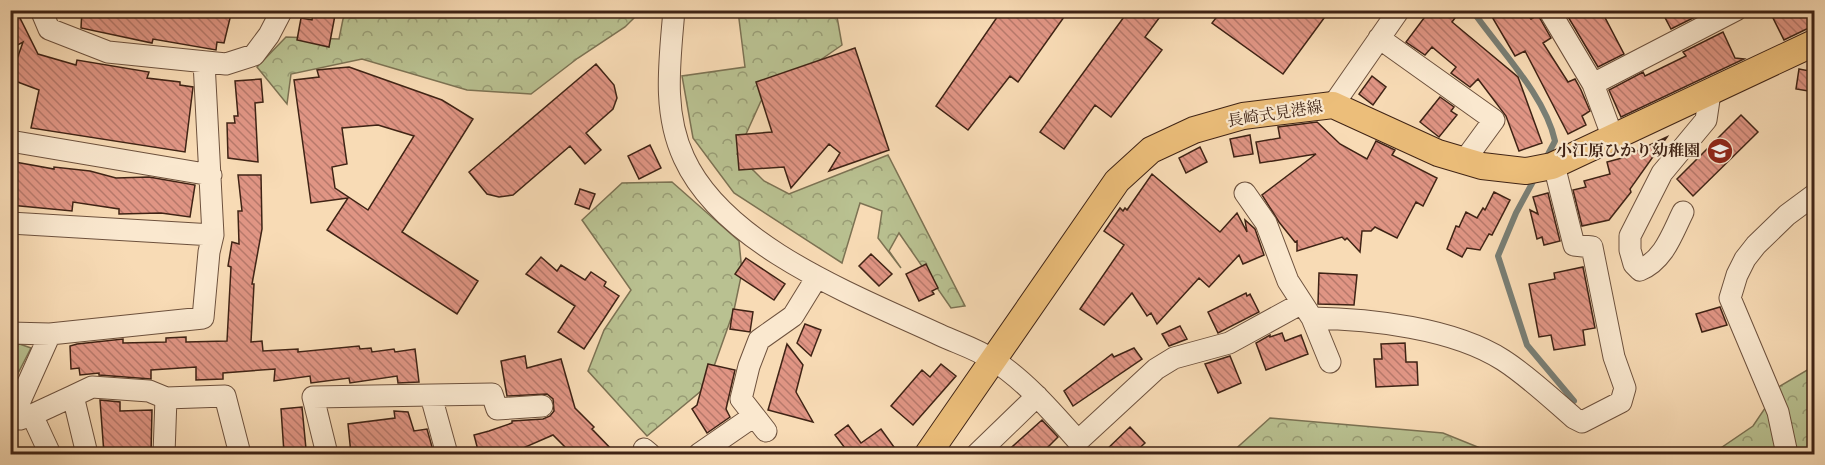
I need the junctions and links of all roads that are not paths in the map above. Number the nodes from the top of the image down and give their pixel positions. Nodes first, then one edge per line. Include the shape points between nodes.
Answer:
1 (41, 10) edge
2 (282, 10) edge
3 (674, 10) edge
4 (1399, 10) edge
5 (1549, 10) edge
6 (1736, 10) edge
7 (1379, 38) junction
8 (1815, 43) edge
9 (204, 62) junction
10 (1593, 84) junction
11 (1710, 93) junction
12 (1333, 105) junction
13 (1613, 138) junction
14 (10, 141) edge
15 (1464, 161) junction
16 (1553, 166) junction
17 (211, 176) junction
18 (1245, 193) dead end
19 (1815, 195) edge
20 (1683, 212) dead end
21 (10, 223) edge
22 (213, 235) junction
23 (817, 277) junction
24 (1307, 311) junction
25 (10, 333) edge
26 (50, 334) junction
27 (993, 360) junction
28 (1330, 362) dead end
29 (73, 396) junction
30 (431, 396) junction
31 (1037, 396) junction
32 (165, 398) junction
33 (542, 406) dead end
34 (32, 416) junction
35 (11, 421) edge
36 (50, 454) edge
37 (87, 454) edge
38 (164, 454) edge
39 (240, 454) edge
40 (327, 454) edge
41 (447, 454) edge
42 (699, 454) edge
43 (929, 454) edge
44 (977, 454) edge
45 (1787, 454) edge

1 - 9 street via 49,29 108,52
2 - 9 street via 254,55 226,64
3 - 23 street via 668,84 683,157 703,190 749,235
4 - 7 street
5 - 10 street
6 - 10 street
7 - 12 street
7 - 15 street via 1494,120
8 - 11 main road, 長崎式見港線
9 - 17 street
10 - 13 street
11 - 13 main road, 長崎式見港線
11 - 20 street via 1706,120 1662,173 1630,236 1629,250 1640,270 1652,265 1662,254
12 - 15 main road, 長崎式見港線
12 - 27 main road, 長崎式見港線 via 1243,116 1194,130 1151,150 1117,181
13 - 16 main road, 長崎式見港線
14 - 17 street
15 - 16 main road, 長崎式見港線 via 1526,171
16 - 24 street via 1574,245 1592,247 1614,357 1625,388 1616,405 1582,422 1503,360 1459,340
17 - 22 street
18 - 24 street via 1266,223 1288,281
19 - 45 street via 1756,245 1741,267 1730,298 1778,412
21 - 22 street
22 - 26 street via 203,318
23 - 27 street
23 - 42 street via 793,316 759,340 741,399 760,424
24 - 28 street
24 - 31 street via 1229,343 1174,358 1156,369 1078,441
25 - 26 street
26 - 35 street
27 - 31 street
27 - 43 main road, 長崎式見港線
29 - 32 street via 92,387 149,391
29 - 34 street
29 - 37 street
30 - 33 street via 492,394 497,409
30 - 40 street via 313,397
30 - 41 street
31 - 44 street
32 - 38 street
32 - 39 street via 225,396
34 - 35 street
34 - 36 street

